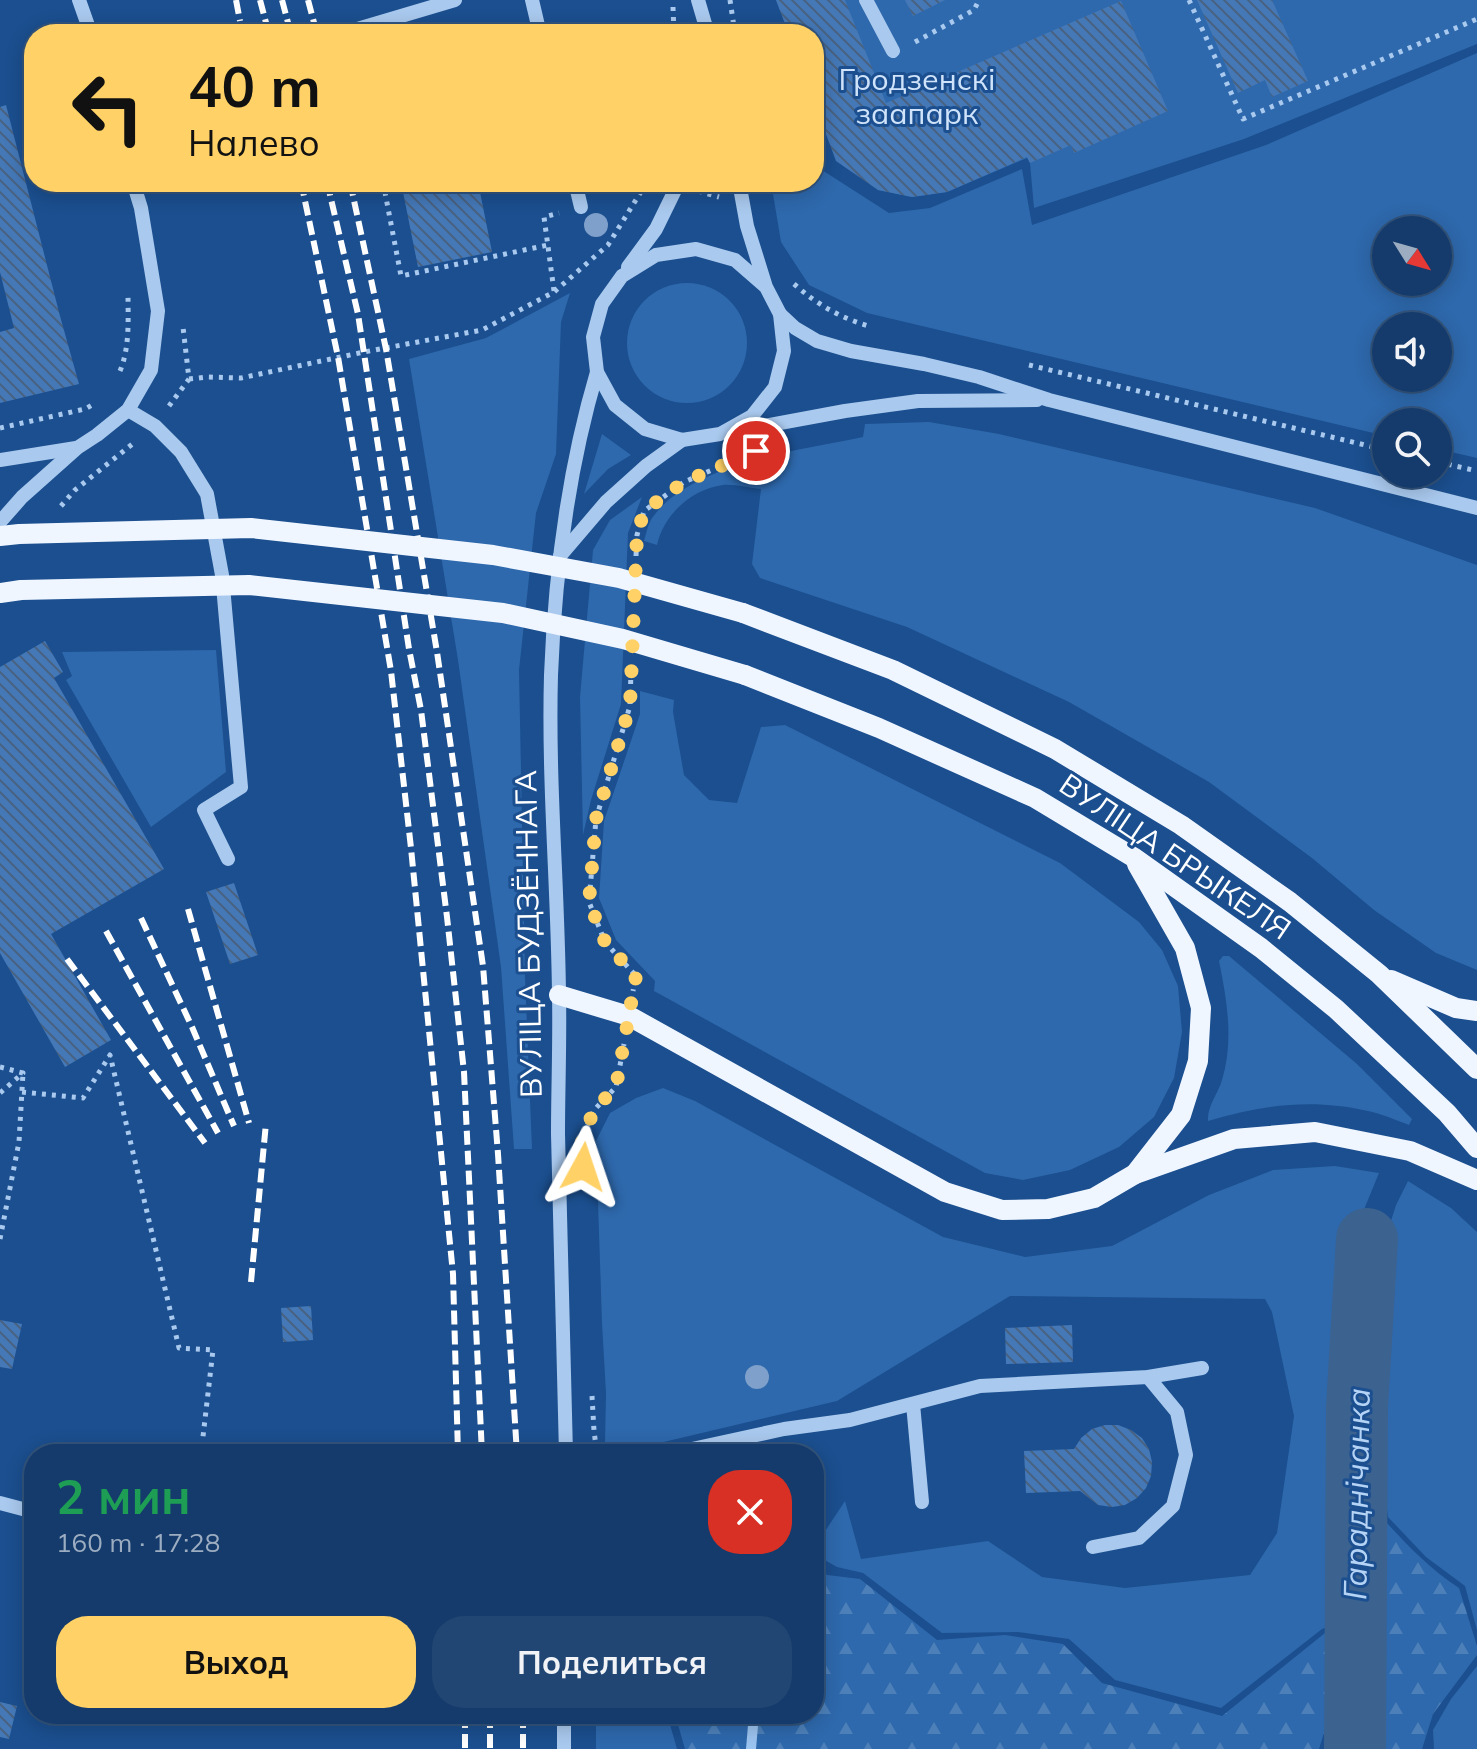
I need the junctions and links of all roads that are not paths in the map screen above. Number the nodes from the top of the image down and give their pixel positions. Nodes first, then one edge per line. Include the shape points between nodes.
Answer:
1 (79, 0) edge
2 (455, 0) edge
3 (532, 0) edge
4 (698, 0) edge
5 (866, 0) edge
6 (87, 24) edge
7 (374, 24) edge
8 (538, 24) edge
9 (705, 24) edge
10 (893, 51) road end
11 (136, 192) edge
12 (577, 192) edge
13 (674, 192) edge
14 (741, 192) edge
15 (581, 207) road end
16 (622, 276) junction
17 (766, 287) junction
18 (780, 314) junction
19 (597, 372) junction
20 (1049, 400) junction
21 (128, 410) junction
22 (720, 434) junction
23 (682, 440) junction
24 (77, 448) junction
25 (0, 460) edge
26 (1477, 508) edge
27 (0, 522) edge
28 (0, 536) edge
29 (560, 556) junction
30 (0, 593) edge
31 (1133, 857) junction
32 (228, 859) dead end
33 (1379, 974) junction
34 (559, 995) junction
35 (1477, 1011) edge
36 (1477, 1069) edge
37 (1477, 1148) edge
38 (1135, 1174) junction
39 (1477, 1180) edge
40 (1202, 1368) dead end
41 (1148, 1377) junction
42 (913, 1404) junction
43 (566, 1444) edge
44 (715, 1444) edge
45 (922, 1502) dead end
46 (0, 1503) edge
47 (24, 1509) edge
48 (1093, 1547) dead end
49 (564, 1724) edge
50 (564, 1749) edge

1 - 6 street
2 - 7 street
3 - 8 street
4 - 9 street
5 - 10 street
11 - 21 street via 158,311 151,370
12 - 15 street
13 - 16 street via 656,229
14 - 17 street
16 - 17 street via 656,255 696,249 735,260
16 - 19 street via 602,304 593,337
17 - 18 street
18 - 20 street via 817,341 979,377
18 - 22 street via 784,351 775,387 752,416
19 - 23 street via 615,405 645,429
19 - 29 street, ВУЛІЦА БУДЗЁННАГА via 583,419
20 - 22 street via 918,401
20 - 26 street
21 - 24 street
21 - 32 street via 155,426 181,452 207,494 222,575 241,787 204,810
22 - 23 street
23 - 29 street via 606,502
24 - 25 street
24 - 27 street
28 - 33 main road, ВУЛІЦА БРЫКЕЛЯ, bridge via 251,528 493,555 619,578 743,613 893,670 1055,749 1181,825 1290,902
29 - 34 street, ВУЛІЦА БУДЗЁННАГА via 551,674
30 - 31 main road, ВУЛІЦА БРЫКЕЛЯ, bridge via 249,585 487,611 623,639 745,675 879,728 1035,798
31 - 37 main road, ВУЛІЦА БРЫКЕЛЯ via 1336,1009
31 - 38 main road via 1185,948 1201,1008 1198,1061 1181,1115
33 - 35 main road via 1456,1008
33 - 36 main road, ВУЛІЦА БРЫКЕЛЯ
34 - 38 main road via 629,1016 945,1192 1002,1210 1048,1209 1094,1198
34 - 43 street, ВУЛІЦА БУДЗЁННАГА
38 - 39 main road via 1234,1139 1315,1132 1410,1151
40 - 41 street
41 - 42 street via 980,1386
41 - 48 street via 1177,1412 1186,1455 1173,1506 1139,1538
42 - 44 street
42 - 45 street
46 - 47 street
49 - 50 street

